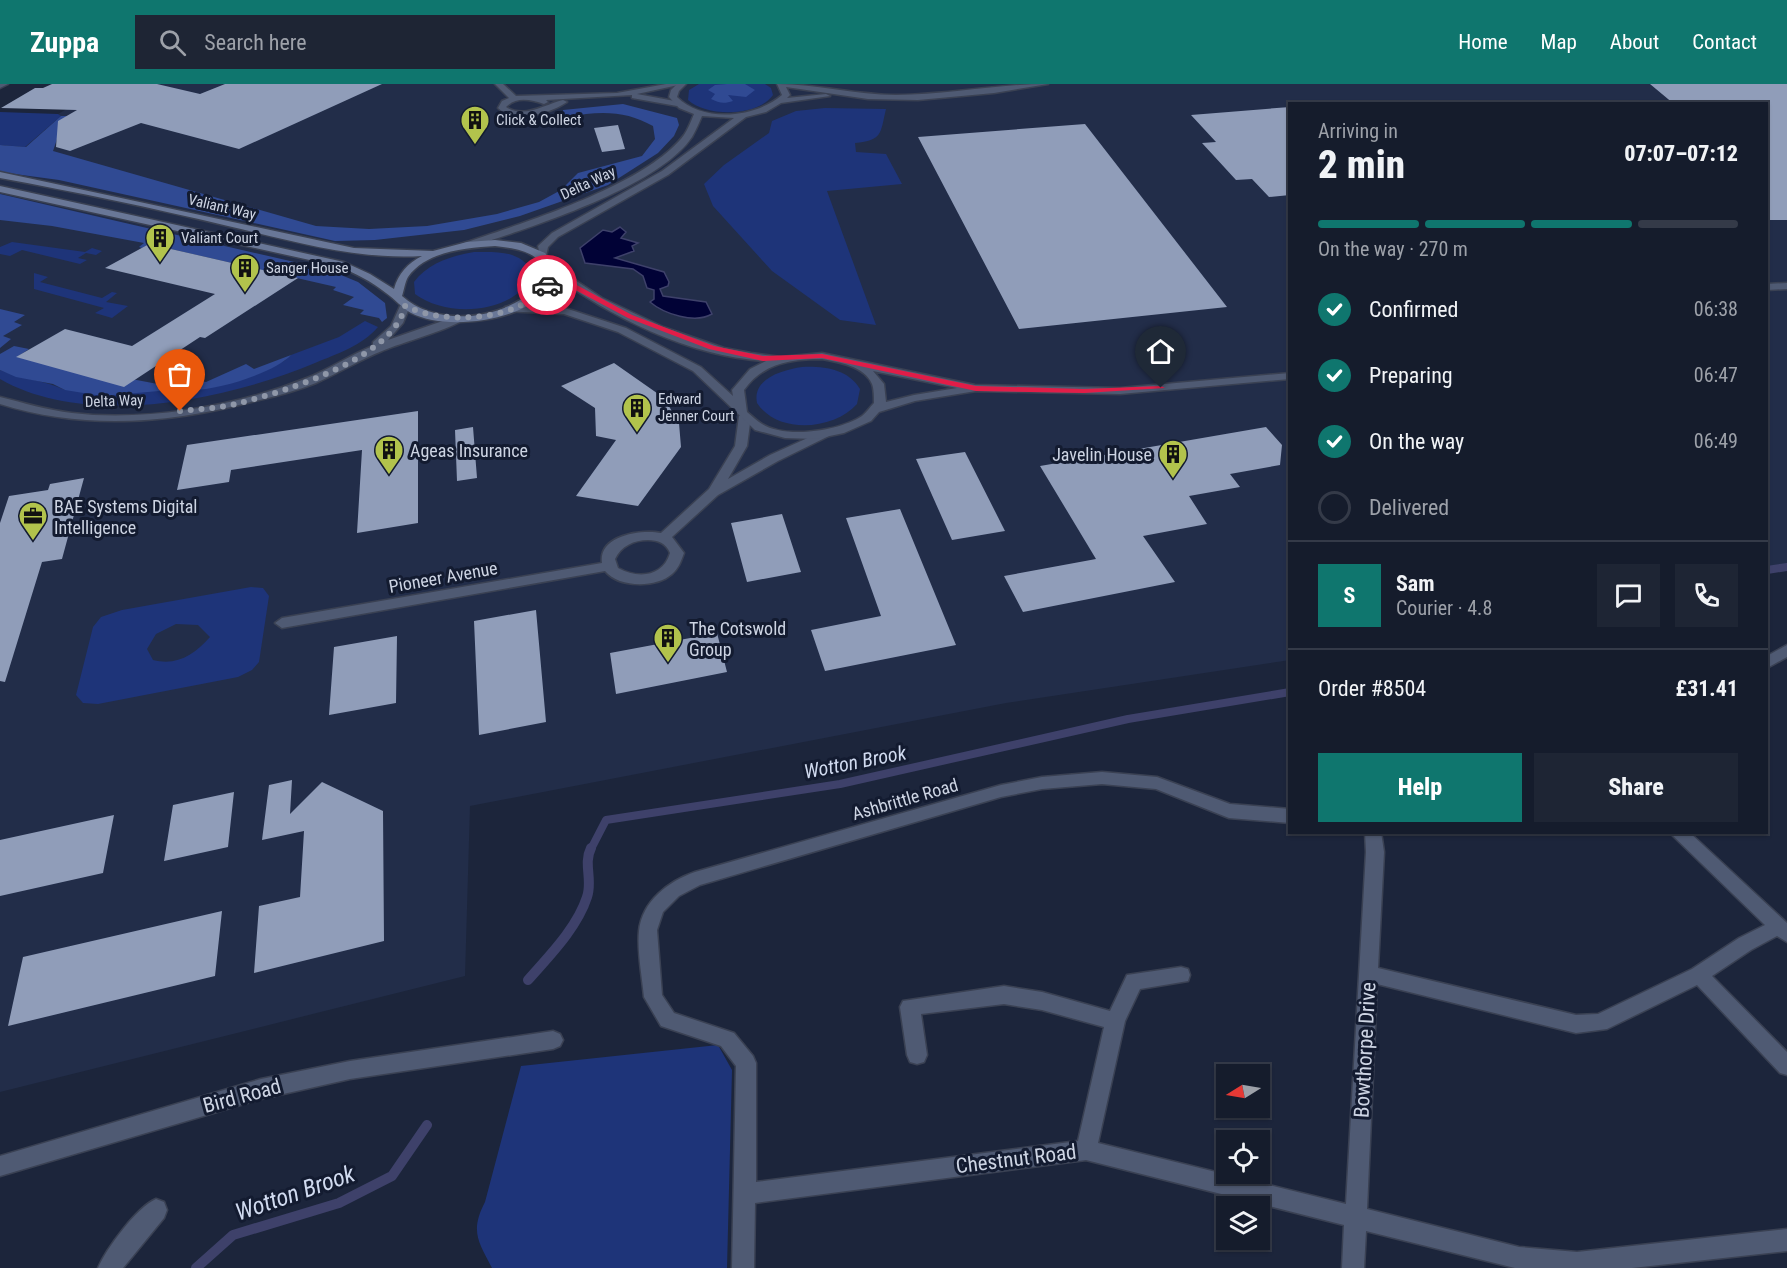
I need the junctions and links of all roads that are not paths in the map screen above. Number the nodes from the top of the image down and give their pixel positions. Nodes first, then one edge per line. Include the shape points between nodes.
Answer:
1 (499, 84) edge
2 (681, 84) edge
3 (783, 84) edge
4 (1044, 84) edge
5 (617, 94) junction
6 (844, 94) junction
7 (580, 97) junction
8 (535, 98) junction
9 (514, 99) junction
10 (781, 100) junction
11 (677, 104) junction
12 (543, 107) junction
13 (699, 113) junction
14 (744, 114) junction
15 (0, 175) edge
16 (0, 189) edge
17 (464, 246) junction
18 (439, 252) junction
19 (543, 255) junction
20 (553, 270) junction
21 (1787, 286) edge
22 (1768, 287) edge
23 (397, 296) junction
24 (405, 306) junction
25 (509, 309) junction
26 (460, 318) junction
27 (365, 353) junction
28 (807, 356) junction
29 (850, 362) junction
30 (1288, 376) edge
31 (976, 388) junction
32 (1, 401) edge
33 (876, 409) junction
34 (742, 412) junction
35 (827, 434) junction
36 (713, 492) junction
37 (663, 538) junction
38 (609, 566) junction
39 (282, 623) dead end
40 (1787, 650) edge
41 (1768, 662) edge
42 (1288, 816) edge
43 (1373, 834) edge
44 (1679, 834) edge
45 (1783, 930) edge
46 (1369, 974) junction
47 (1182, 975) dead end
48 (1699, 975) junction
49 (1115, 1022) junction
50 (553, 1040) dead end
51 (917, 1055) dead end
52 (1787, 1066) edge
53 (1086, 1150) junction
54 (0, 1166) edge
55 (744, 1194) junction
56 (156, 1210) dead end
57 (1358, 1219) junction
58 (1787, 1240) edge
59 (109, 1268) edge
60 (743, 1268) edge
61 (1353, 1268) edge

1 - 9 street
2 - 5 street
2 - 11 street via 673,97
3 - 6 street
3 - 10 street via 786,95
4 - 6 street via 916,97
5 - 7 street
5 - 11 street
6 - 10 street
7 - 8 street
7 - 12 street
8 - 9 street
8 - 12 street via 543,101
9 - 12 street via 505,103 504,110 522,114
10 - 14 street via 766,109
11 - 13 street
13 - 14 street
13 - 17 street, Delta Way via 694,130 642,174 560,213
14 - 19 street, Delta Way via 665,173 555,235 543,246
15 - 18 main road, Valiant Way via 353,251 394,255
16 - 23 main road, Valiant Way via 340,264 371,277
17 - 18 main road
17 - 19 main road via 515,245
18 - 23 main road via 404,272 396,284
19 - 20 main road
20 - 25 main road via 542,291
20 - 28 street via 570,285 630,316 693,341 763,358
21 - 22 street
23 - 24 main road, Valiant Way
24 - 26 main road via 420,313
24 - 27 street, Delta Way via 403,319 394,331
25 - 26 main road
25 - 34 street via 565,311 622,330 697,369
26 - 27 street, Delta Way
27 - 32 street, Delta Way via 308,382 238,404 153,415 68,417
28 - 29 street
28 - 34 street via 776,361 751,373 738,390 736,399
29 - 31 street
29 - 33 street via 874,377 880,387
30 - 31 street via 1120,391
31 - 33 street
33 - 35 street via 856,425
34 - 35 street via 760,426 780,433
34 - 36 street via 741,446
35 - 36 street
36 - 37 street
37 - 38 street via 645,535 626,539 611,551
37 - 38 street via 677,553 666,572 636,580 618,576
38 - 39 street, Pioneer Avenue
40 - 41 street
42 - 55 street, Ashbrittle Road via 1229,811 1157,783 1102,778 1042,783 1001,791 695,879 673,891 656,909 648,930 653,996 668,1020 727,1039 746,1063
43 - 46 street, Bowthorpe Drive
44 - 45 street
45 - 48 street via 1745,944
46 - 48 street via 1576,1024 1600,1023
46 - 57 street, Bowthorpe Drive
47 - 49 street via 1134,981
48 - 52 street
49 - 51 street via 1042,1001 1004,995 910,1007
49 - 53 street
50 - 54 street, Bird Road via 350,1070 261,1089
53 - 55 street, Chestnut Road
53 - 57 street, Chestnut Road
55 - 60 street
56 - 59 street
57 - 58 street, Chestnut Road via 1519,1258 1577,1263
57 - 61 street, Bowthorpe Drive

